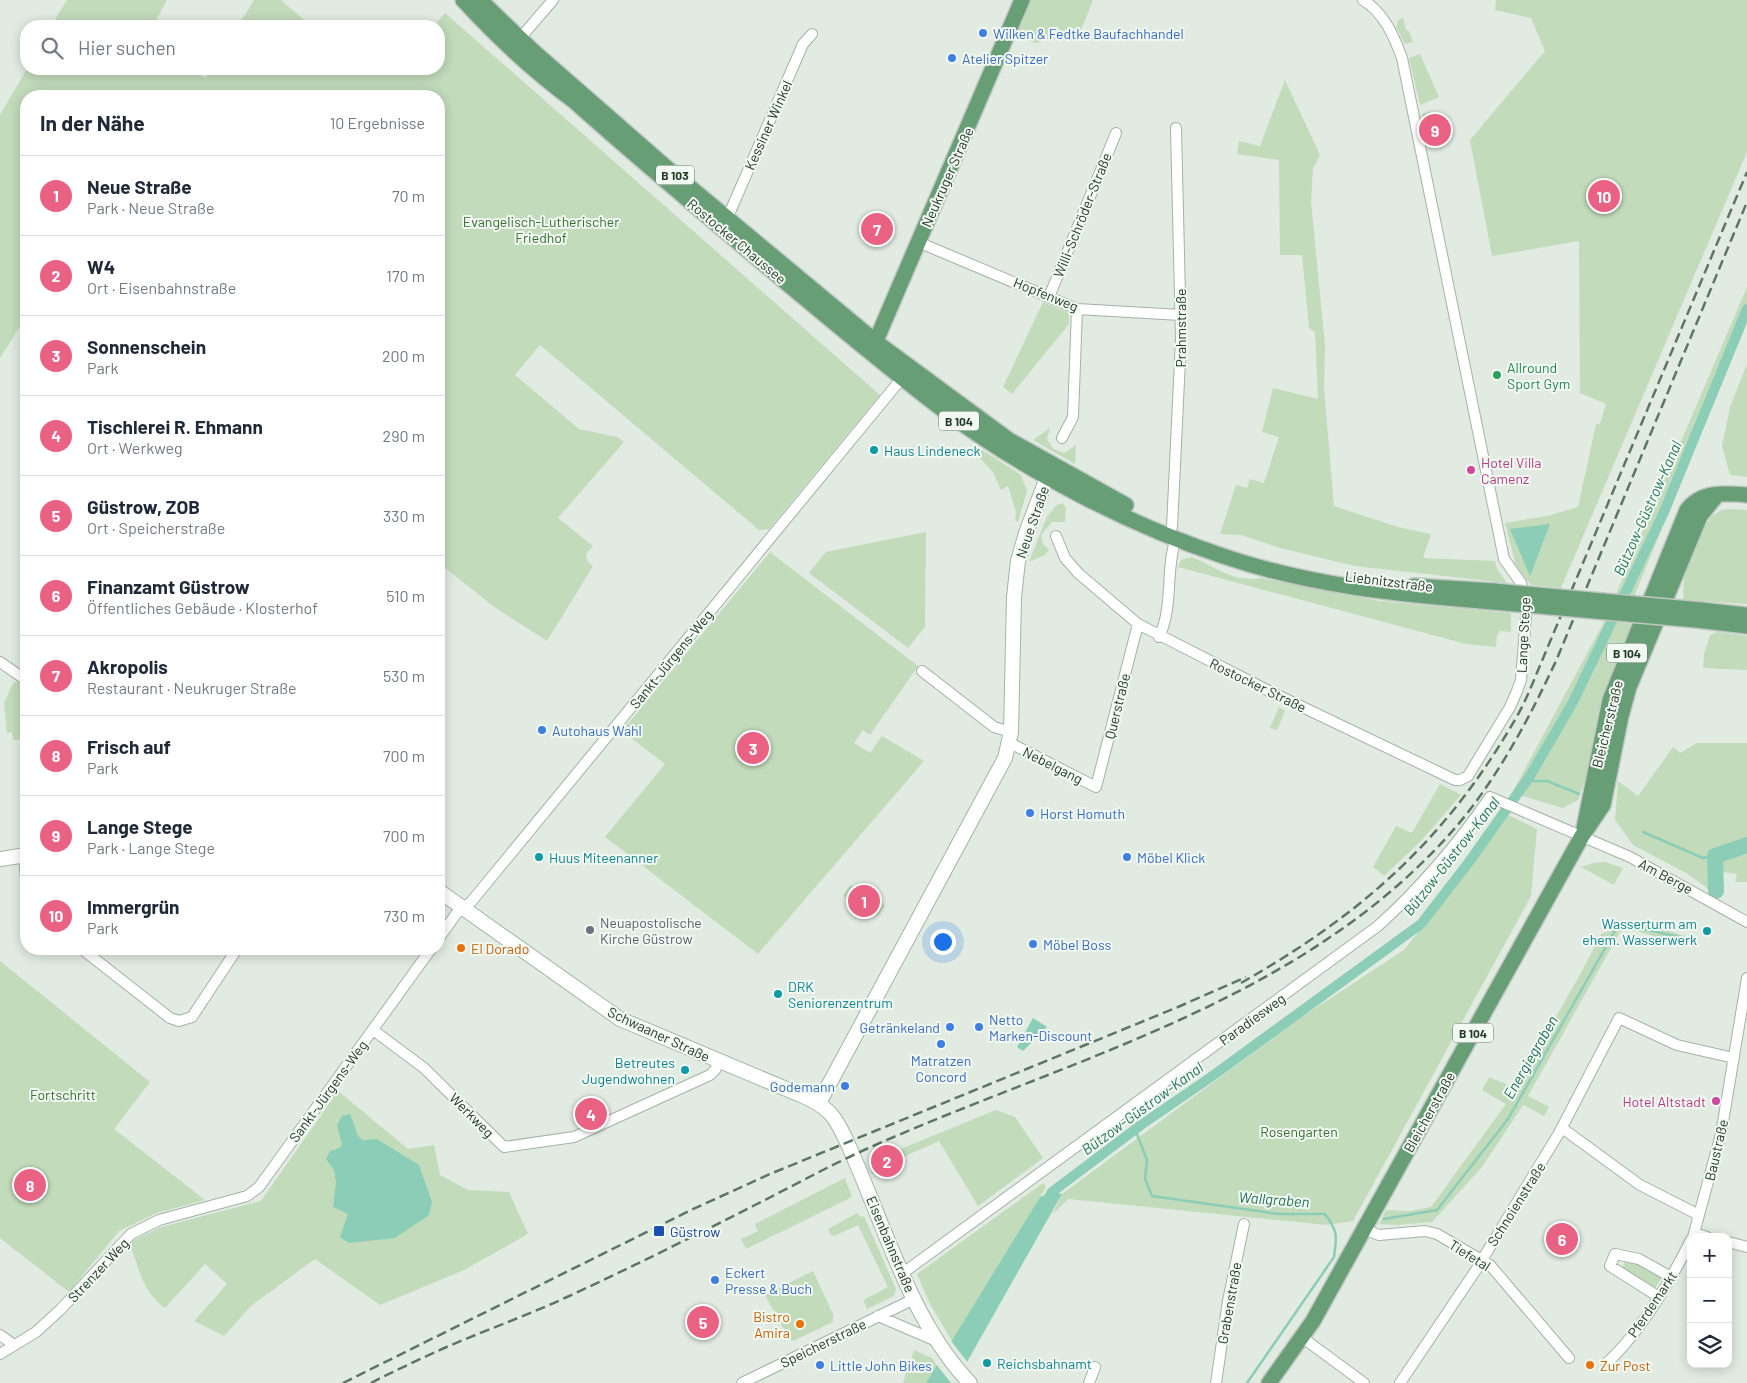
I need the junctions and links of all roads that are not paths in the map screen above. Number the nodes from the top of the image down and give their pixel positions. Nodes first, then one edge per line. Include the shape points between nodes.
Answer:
1 (463, 0) edge
2 (480, 0) edge
3 (553, 0) edge
4 (1022, 0) edge
5 (1363, 0) edge
6 (812, 34) dead end
7 (515, 44) junction
8 (1176, 128) dead end
9 (1116, 133) dead end
10 (725, 218) junction
11 (918, 242) junction
12 (1049, 297) junction
13 (1077, 309) junction
14 (1181, 315) junction
15 (873, 348) junction
16 (902, 378) junction
17 (1062, 438) dead end
18 (1050, 471) junction
19 (1747, 495) edge
20 (1174, 533) junction
21 (1056, 536) dead end
22 (1698, 615) junction
23 (1747, 615) edge
24 (1138, 624) junction
25 (1747, 626) edge
26 (1159, 637) junction
27 (0, 662) edge
28 (922, 671) dead end
29 (20, 676) edge
30 (1010, 738) junction
31 (1468, 776) joint
32 (1096, 788) joint
33 (1502, 802) joint
34 (1582, 836) junction
35 (20, 856) edge
36 (0, 859) edge
37 (445, 895) edge
38 (464, 908) junction
39 (1747, 922) edge
40 (445, 930) edge
41 (90, 955) edge
42 (233, 955) edge
43 (427, 955) edge
44 (1747, 978) edge
45 (372, 1030) junction
46 (1734, 1058) junction
47 (719, 1062) junction
48 (819, 1103) junction
49 (1562, 1128) junction
50 (207, 1208) joint
51 (1700, 1215) junction
52 (1244, 1224) dead end
53 (1364, 1229) junction
54 (1694, 1233) edge
55 (1732, 1243) edge
56 (1687, 1248) edge
57 (1747, 1248) edge
58 (1481, 1260) junction
59 (903, 1273) junction
60 (1671, 1277) junction
61 (1658, 1296) junction
62 (914, 1299) junction
63 (878, 1316) junction
64 (0, 1335) edge
65 (1303, 1338) junction
66 (937, 1344) junction
67 (14, 1345) junction
68 (0, 1354) edge
69 (1569, 1358) dead end
70 (1607, 1363) dead end
71 (1095, 1367) dead end
72 (968, 1381) edge
73 (742, 1383) edge
74 (1089, 1383) edge
75 (1216, 1383) edge
76 (1269, 1383) edge
77 (1364, 1383) edge
78 (1400, 1383) edge

1 - 7 main road, Rostocker Chaussee / B 103
2 - 7 main road, Rostocker Chaussee / B 103
3 - 7 street
4 - 11 main road, Neukruger Straße
5 - 31 street, Lange Stege via 1387,24 1402,58 1504,559 1521,583 1527,603 1521,680 1510,707
6 - 10 street, Kessiner Winkel via 803,44
7 - 10 main road, Rostocker Chaussee / B 103
7 - 15 main road, Rostocker Chaussee / B 103
8 - 14 street, Prahmstraße
9 - 12 street, Willi-Schröder-Straße
10 - 15 main road, Rostocker Chaussee / B 103
11 - 12 street, Hopfenweg
11 - 15 main road, Neukruger Straße
12 - 13 street, Hopfenweg
13 - 14 street, Hopfenweg
13 - 17 street via 1073,417
14 - 20 street, Prahmstraße
15 - 16 main road, Rostocker Chaussee / B 104
15 - 18 main road, B 104
16 - 18 main road, B 104 via 986,440
16 - 38 street, Sankt-Jürgens-Weg
18 - 20 main road, Liebnitzstraße / B 104
18 - 30 main road, Neue Straße via 1018,561
19 - 34 main road, Bleicherstraße / B 104 via 1717,495 1700,516 1629,688 1602,805
20 - 22 main road, Liebnitzstraße / B 104, bridge via 1306,568 1412,586 1494,597
20 - 26 street, Prahmstraße via 1167,617
21 - 24 street, Rostocker Straße via 1065,558 1078,573
22 - 23 main road, Liebnitzstraße / B 104
22 - 25 main road, B 104
24 - 26 street, Rostocker Straße
24 - 32 street, Querstraße
26 - 31 street, Rostocker Straße via 1455,780
27 - 29 street
28 - 30 street, Nebelgang
30 - 32 street, Nebelgang
30 - 48 main road, Neue Straße via 999,773
33 - 34 street, Am Berge
33 - 59 street, Paradiesweg via 1490,797 1445,858 1378,926
34 - 39 street, Am Berge via 1646,865
34 - 53 main road, Bleicherstraße / B 104
35 - 36 main road
37 - 38 main road, Schwaaner Straße
38 - 40 street, Sankt-Jürgens-Weg
38 - 47 main road, Schwaaner Straße via 620,1019
41 - 42 street via 170,1018 179,1021 192,1017
43 - 45 street, Sankt-Jürgens-Weg
44 - 46 street, Baustraße
45 - 47 street, Werkweg via 424,1068 504,1146 574,1137 710,1075
45 - 50 street, Sankt-Jürgens-Weg via 259,1187 247,1196
46 - 49 street, Schnoienstraße via 1676,1045 1619,1018
46 - 51 street, Baustraße via 1721,1134
47 - 48 main road, Schwaaner Straße
48 - 59 main road, Eisenbahnstraße via 836,1118
49 - 51 street via 1640,1185
49 - 58 street, Schnoienstraße
50 - 67 street, Strenzer Weg via 159,1220 131,1234 60,1310 36,1332
51 - 54 street, Baustraße
52 - 75 street, Grabenstraße
53 - 58 street, Tiefetal via 1378,1235 1425,1230
53 - 65 main road, Bleicherstraße / B 104
55 - 57 street
56 - 60 street, Pferdemarkt
58 - 69 street, Tiefetal via 1499,1274
58 - 78 street, Schnoienstraße
59 - 62 main road, Eisenbahnstraße
60 - 61 street, Pferdemarkt
60 - 61 street via 1639,1259 1615,1254 1610,1266
61 - 70 street, Pferdemarkt via 1631,1337
62 - 63 street, Speicherstraße
62 - 66 main road, Eisenbahnstraße
63 - 66 street, Speicherstraße
63 - 73 street, Speicherstraße
64 - 67 street
65 - 76 main road, Bleicherstraße / B 104
65 - 77 street
66 - 72 main road, Eisenbahnstraße
67 - 68 street, Strenzer Weg
71 - 74 street

